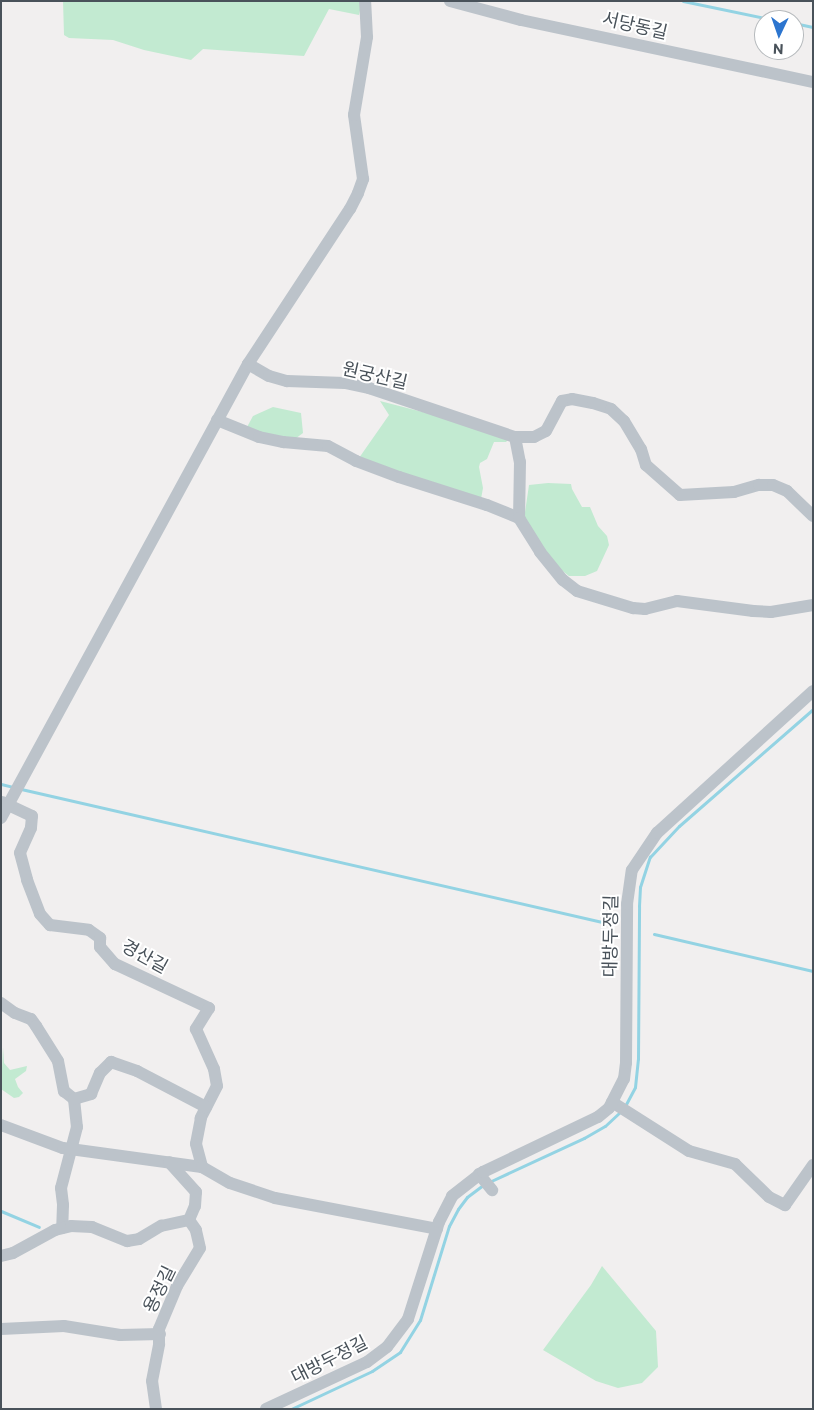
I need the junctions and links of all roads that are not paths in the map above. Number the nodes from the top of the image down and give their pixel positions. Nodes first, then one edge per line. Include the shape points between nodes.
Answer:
1 (365, 1) edge
2 (450, 1) edge
3 (813, 82) edge
4 (248, 364) junction
5 (217, 420) junction
6 (515, 437) junction
7 (813, 516) edge
8 (519, 518) junction
9 (813, 605) edge
10 (813, 691) edge
11 (11, 797) edge
12 (1, 818) edge
13 (1, 1002) edge
14 (74, 1100) junction
15 (614, 1104) junction
16 (206, 1107) junction
17 (1, 1125) edge
18 (70, 1148) junction
19 (170, 1162) junction
20 (813, 1164) edge
21 (202, 1167) junction
22 (480, 1176) junction
23 (492, 1190) dead end
24 (188, 1220) junction
25 (62, 1228) junction
26 (437, 1230) junction
27 (1, 1256) edge
28 (1, 1329) edge
29 (160, 1334) junction
30 (156, 1409) edge
31 (266, 1409) edge

1 - 4 street via 367,37 354,114 363,180 350,210
2 - 3 street, 서당동길 via 521,20
4 - 5 street
4 - 6 street, 원궁산길 via 269,376 287,381 344,383 369,388
5 - 8 street via 259,437 328,446 399,478
5 - 11 street
6 - 7 street, 원궁산길 via 534,437 546,431 562,401 572,398 593,403 611,409 624,421 638,443 646,465 680,495 734,492 773,485 787,491
6 - 8 street via 520,462
8 - 9 street via 540,552 563,580 578,591 601,600 633,608 686,601 771,612
10 - 15 street, 대방두정길 via 657,833 632,870 628,904 626,1063 624,1079
11 - 12 street
11 - 16 street, 경산길 via 32,816 31,828 20,853 40,914 50,925 89,930 100,938 100,947 115,964 209,1008 196,1029 214,1069 217,1086
13 - 14 street via 15,1013 31,1019 58,1061 64,1091
14 - 16 street via 91,1094 100,1073 111,1062 137,1071
14 - 18 street via 77,1127
15 - 20 street via 689,1151 735,1164 769,1197 785,1205
15 - 22 street, 대방두정길 via 598,1117
16 - 21 street, 경산길 via 196,1144
17 - 18 street via 53,1146
18 - 19 street
18 - 25 street via 61,1188
19 - 21 street
19 - 24 street via 196,1192 195,1206
21 - 26 street via 230,1183 275,1198
22 - 23 street
22 - 26 street, 대방두정길 via 452,1196
24 - 25 street via 161,1226 139,1239 127,1241 92,1227
24 - 29 street, 용정길 via 196,1230 200,1248 178,1286 159,1329
25 - 27 street
26 - 31 street, 대방두정길 via 408,1320 387,1347 367,1362
28 - 29 street via 64,1326 120,1335
29 - 30 street, 용정길 via 152,1381

